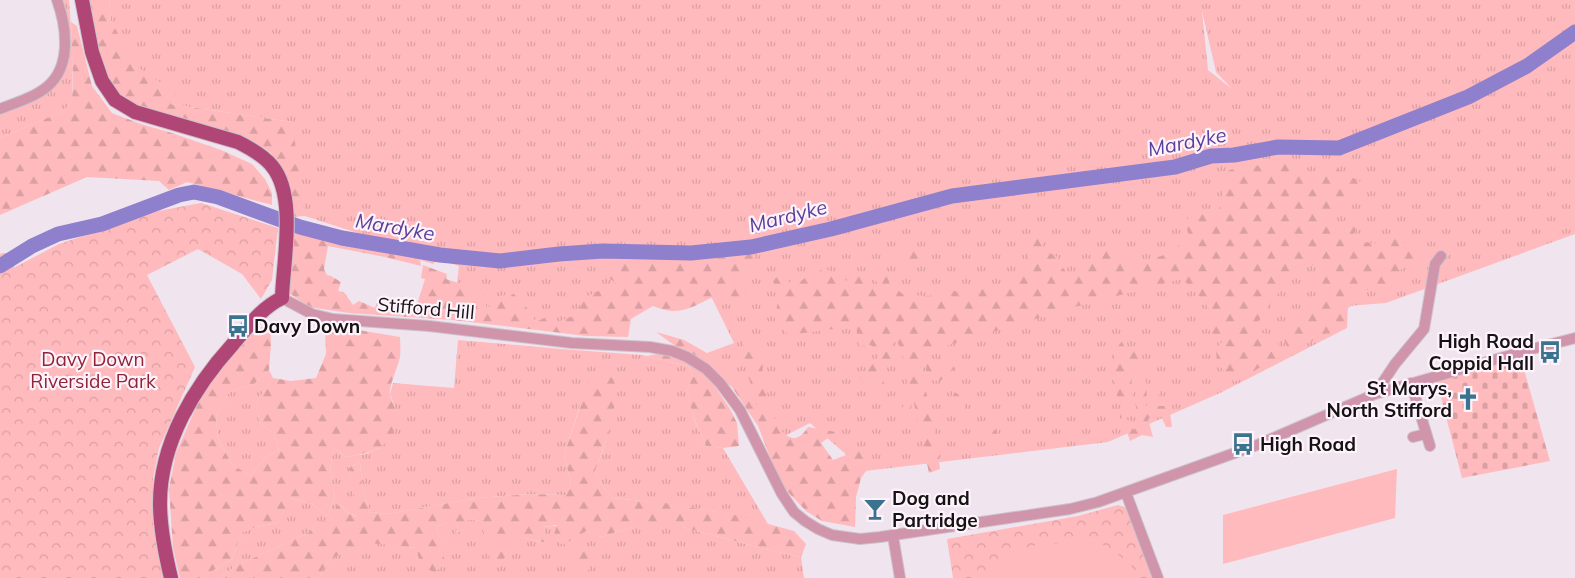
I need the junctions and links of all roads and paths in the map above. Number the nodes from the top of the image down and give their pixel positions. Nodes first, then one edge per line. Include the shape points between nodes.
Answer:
1 (58, 0) edge
2 (82, 0) edge
3 (0, 109) edge
4 (1441, 256) dead end
5 (282, 298) junction
6 (1575, 338) edge
7 (1411, 383) junction
8 (1375, 394) junction
9 (1426, 434) junction
10 (1413, 437) dead end
11 (1430, 446) dead end
12 (1126, 493) junction
13 (893, 536) junction
14 (171, 578) edge
15 (900, 578) edge
16 (1158, 578) edge

1 - 3 street via 65,43 60,68 52,82 38,93
2 - 5 main road via 92,52 102,81 115,100 135,112 238,142 258,153 272,166 284,194 286,208
4 - 8 street via 1435,264 1424,329
5 - 13 street, Stifford Hill via 312,314 333,319 579,344 650,347 680,353 706,369 732,397 794,512 832,535 860,539
5 - 14 main road via 257,317 221,358 192,399 172,439 163,470 160,502 163,542
6 - 7 street
7 - 8 street
7 - 9 street
8 - 12 street via 1257,445
9 - 10 street
9 - 11 street
12 - 13 street via 1070,508
12 - 16 street
13 - 15 street

